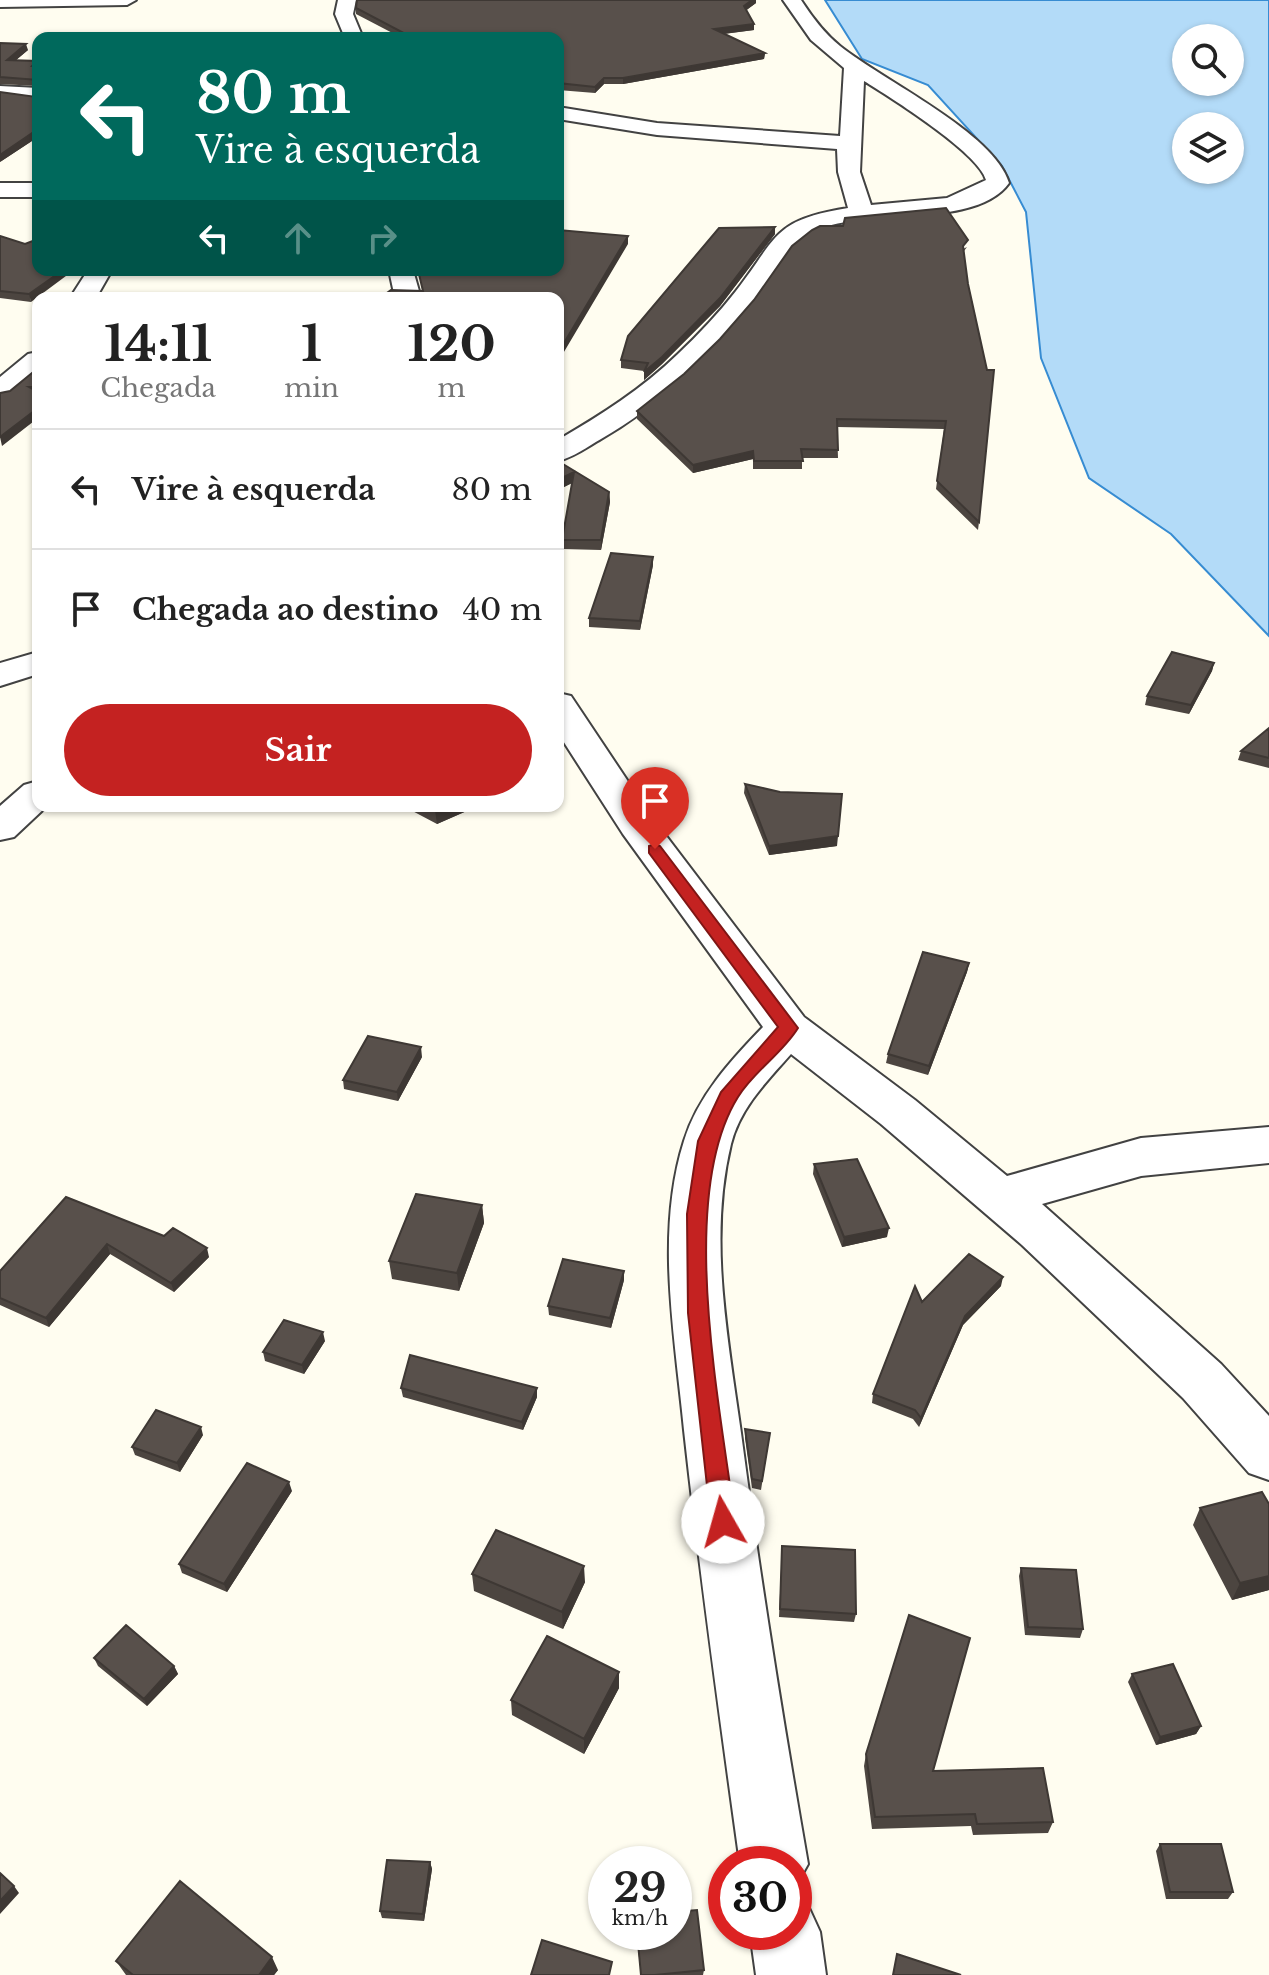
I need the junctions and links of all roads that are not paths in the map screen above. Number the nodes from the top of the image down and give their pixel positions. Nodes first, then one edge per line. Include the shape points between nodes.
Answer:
1 (127, 0) edge
2 (347, 0) edge
3 (792, 0) edge
4 (0, 2) edge
5 (352, 32) edge
6 (854, 68) junction
7 (0, 92) edge
8 (32, 94) edge
9 (564, 114) edge
10 (848, 143) junction
11 (0, 190) edge
12 (32, 190) edge
13 (861, 211) junction
14 (32, 365) edge
15 (0, 391) edge
16 (564, 448) edge
17 (32, 665) edge
18 (0, 675) edge
19 (564, 713) edge
20 (32, 799) edge
21 (0, 828) edge
22 (788, 1028) junction
23 (1269, 1145) edge
24 (1000, 1197) junction
25 (1269, 1455) edge
26 (771, 1846) edge
27 (788, 1950) edge
28 (791, 1975) edge

1 - 4 street
2 - 5 street via 344,14
3 - 6 street via 805,25
6 - 10 street
6 - 13 street via 919,107 994,168 998,183 984,194 947,204
7 - 8 street
9 - 10 street via 657,129
10 - 13 street via 849,172
11 - 12 street
13 - 16 street via 820,221 778,244 745,297 650,394
14 - 15 street
17 - 18 street
19 - 22 street via 637,825
20 - 21 street
22 - 24 street
22 - 26 street via 730,1092 708,1141 697,1214 698,1313 726,1551
23 - 24 street via 1141,1157
24 - 25 street via 1202,1381
27 - 28 street

